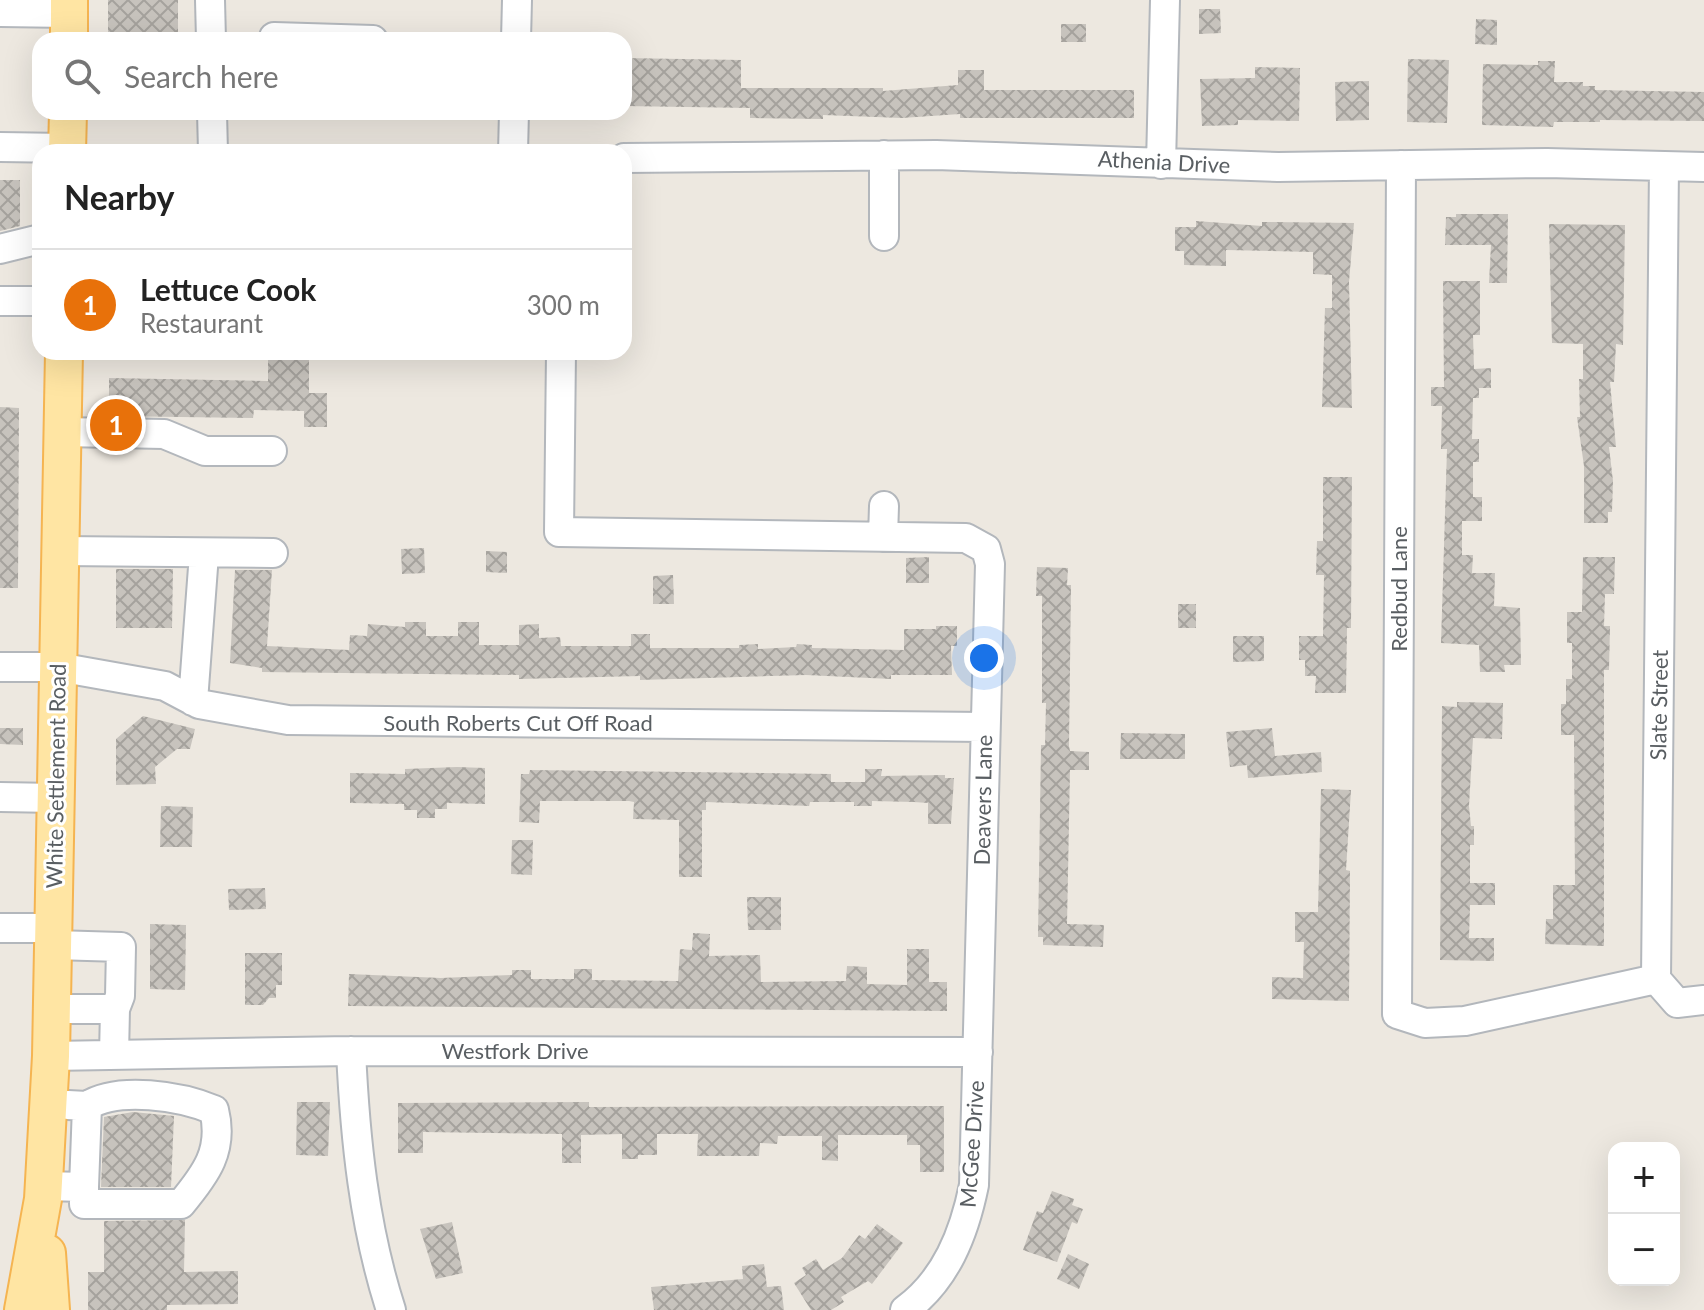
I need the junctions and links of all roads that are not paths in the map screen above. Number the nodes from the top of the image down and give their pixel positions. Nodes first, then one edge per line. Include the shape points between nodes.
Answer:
1 (210, 0) edge
2 (517, 0) edge
3 (1165, 0) edge
4 (0, 12) edge
5 (69, 18) edge
6 (211, 32) edge
7 (516, 32) edge
8 (68, 120) edge
9 (212, 120) edge
10 (514, 120) edge
11 (67, 144) edge
12 (213, 144) edge
13 (513, 144) edge
14 (0, 147) edge
15 (32, 148) edge
16 (884, 155) junction
17 (632, 158) edge
18 (1161, 164) junction
19 (1401, 165) junction
20 (1664, 166) junction
21 (1704, 167) edge
22 (884, 236) dead end
23 (32, 241) edge
24 (0, 249) edge
25 (0, 301) edge
26 (32, 301) edge
27 (64, 360) edge
28 (561, 360) edge
29 (63, 432) junction
30 (272, 451) dead end
31 (884, 506) dead end
32 (883, 537) junction
33 (60, 551) junction
34 (273, 553) dead end
35 (204, 554) junction
36 (0, 667) edge
37 (58, 667) junction
38 (193, 701) junction
39 (985, 727) junction
40 (0, 797) edge
41 (56, 798) junction
42 (0, 928) edge
43 (54, 936) junction
44 (1656, 979) junction
45 (1704, 1000) edge
46 (53, 1009) junction
47 (115, 1009) junction
48 (351, 1051) junction
49 (978, 1052) junction
50 (120, 1055) junction
51 (51, 1056) junction
52 (126, 1097) junction
53 (49, 1104) junction
54 (87, 1106) junction
55 (84, 1187) junction
56 (44, 1193) junction
57 (23, 1310) edge
58 (51, 1310) edge
59 (391, 1310) edge
60 (905, 1310) edge

1 - 6 street
2 - 7 street
3 - 18 street
4 - 5 street
8 - 11 main road
9 - 12 street
10 - 13 street
14 - 15 street
16 - 17 street, Athenia Drive
16 - 18 street, Athenia Drive
16 - 22 street
18 - 19 street, Athenia Drive
19 - 20 street, Athenia Drive
19 - 44 street, Redbud Lane via 1397,1014 1425,1023 1465,1021
20 - 21 street, Athenia Drive
20 - 44 street, Slate Street
23 - 24 street
25 - 26 street
27 - 29 main road, White Settlement Road
28 - 32 street via 559,532
29 - 30 street via 164,434 205,451
29 - 33 main road, White Settlement Road
31 - 32 street
32 - 39 street, Deavers Lane via 966,538 986,549 990,564
33 - 35 street
33 - 37 main road, White Settlement Road
34 - 35 street
35 - 38 street
36 - 37 street, South Roberts Cut Off Road
37 - 38 street, South Roberts Cut Off Road via 165,686
37 - 41 main road, White Settlement Road
38 - 39 street, South Roberts Cut Off Road via 288,720
39 - 49 street, Deavers Lane
40 - 41 street
41 - 43 main road, White Settlement Road
42 - 43 street
43 - 46 main road, White Settlement Road
43 - 47 street via 121,947
44 - 45 street via 1677,1003
46 - 47 street
46 - 51 main road, White Settlement Road
47 - 50 street
48 - 49 street, Westfork Drive
48 - 50 street, Westfork Drive
48 - 59 street via 370,1229
49 - 60 street, McGee Drive via 974,1185 966,1222 941,1274 925,1296
50 - 51 street, Westfork Drive
50 - 52 street
51 - 53 main road, White Settlement Road
52 - 54 street via 102,1096
52 - 55 street via 192,1100 214,1110 217,1151 203,1179 181,1204 84,1204
53 - 54 street
53 - 56 main road, White Settlement Road
54 - 55 street
55 - 56 street
56 - 57 main road, White Settlement Road
56 - 58 main road, White Settlement Road

